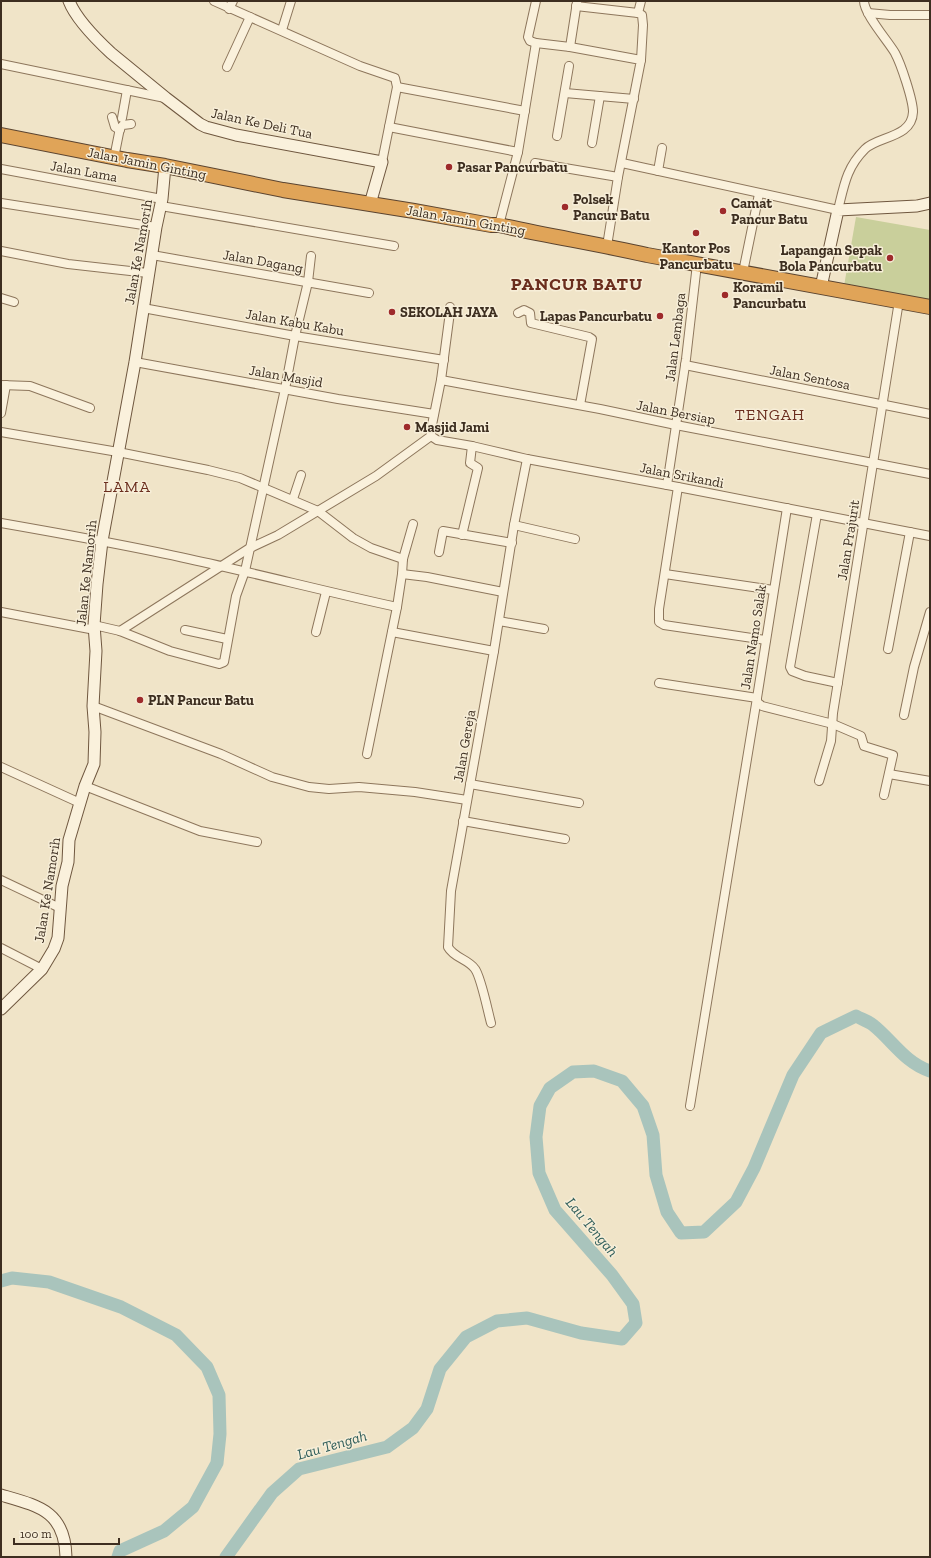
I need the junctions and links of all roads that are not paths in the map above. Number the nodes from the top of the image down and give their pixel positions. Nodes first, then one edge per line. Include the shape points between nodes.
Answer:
1 (69, 1) edge
2 (291, 1) edge
3 (536, 1) edge
4 (641, 1) edge
5 (864, 1) edge
6 (218, 2) edge
7 (576, 4) edge
8 (231, 5) edge
9 (638, 13) junction
10 (868, 13) junction
11 (930, 15) edge
12 (250, 17) junction
13 (282, 30) junction
14 (536, 43) junction
15 (570, 47) junction
16 (641, 60) junction
17 (1, 64) edge
18 (569, 66) dead end
19 (226, 67) dead end
20 (397, 87) junction
21 (127, 90) junction
22 (566, 93) junction
23 (600, 96) junction
24 (166, 98) junction
25 (634, 99) junction
26 (524, 111) junction
27 (112, 117) dead end
28 (122, 118) dead end
29 (131, 124) dead end
30 (389, 127) junction
31 (120, 130) junction
32 (1, 135) edge
33 (557, 136) dead end
34 (592, 143) dead end
35 (662, 148) dead end
36 (518, 152) junction
37 (114, 158) junction
38 (382, 162) junction
39 (535, 163) dead end
40 (622, 163) junction
41 (165, 166) junction
42 (1, 169) edge
43 (658, 171) junction
44 (618, 177) junction
45 (759, 194) junction
46 (162, 202) junction
47 (1, 203) edge
48 (930, 203) edge
49 (370, 204) junction
50 (838, 210) junction
51 (499, 225) junction
52 (156, 227) junction
53 (394, 246) dead end
54 (607, 246) junction
55 (1, 251) edge
56 (152, 255) junction
57 (311, 256) dead end
58 (697, 264) junction
59 (743, 272) junction
60 (148, 273) junction
61 (308, 282) junction
62 (821, 287) junction
63 (369, 293) dead end
64 (1, 298) edge
65 (899, 301) junction
66 (14, 302) dead end
67 (450, 307) dead end
68 (930, 307) edge
69 (143, 308) junction
70 (518, 313) dead end
71 (295, 336) junction
72 (444, 360) junction
73 (135, 362) junction
74 (685, 365) junction
75 (441, 380) junction
76 (3, 385) edge
77 (285, 389) junction
78 (883, 404) junction
79 (580, 405) junction
80 (90, 408) dead end
81 (1, 413) edge
82 (434, 414) junction
83 (930, 414) edge
84 (676, 425) junction
85 (1, 432) edge
86 (432, 436) junction
87 (472, 446) junction
88 (118, 452) junction
89 (527, 459) junction
90 (873, 462) junction
91 (930, 474) edge
92 (301, 475) dead end
93 (667, 485) junction
94 (678, 487) junction
95 (263, 488) junction
96 (293, 499) junction
97 (787, 508) junction
98 (318, 511) junction
99 (816, 514) junction
100 (864, 522) junction
101 (1, 523) edge
102 (413, 524) dead end
103 (514, 525) junction
104 (910, 532) junction
105 (462, 535) junction
106 (930, 536) edge
107 (575, 539) dead end
108 (102, 541) junction
109 (512, 543) junction
110 (248, 549) junction
111 (438, 552) dead end
112 (403, 559) junction
113 (223, 566) junction
114 (245, 571) junction
115 (402, 574) junction
116 (665, 574) junction
117 (773, 590) junction
118 (326, 592) junction
119 (504, 592) junction
120 (397, 607) junction
121 (1, 612) edge
122 (930, 612) edge
123 (499, 621) junction
124 (95, 627) junction
125 (544, 628) dead end
126 (186, 630) dead end
127 (120, 631) junction
128 (316, 632) dead end
129 (392, 632) junction
130 (227, 640) junction
131 (766, 640) junction
132 (888, 649) dead end
133 (494, 651) junction
134 (659, 683) dead end
135 (838, 683) junction
136 (757, 698) junction
137 (93, 706) junction
138 (904, 715) dead end
139 (834, 724) junction
140 (367, 754) dead end
141 (1, 767) edge
142 (888, 774) junction
143 (819, 781) dead end
144 (930, 781) edge
145 (470, 784) junction
146 (85, 786) junction
147 (884, 794) dead end
148 (467, 800) junction
149 (80, 803) junction
150 (579, 803) dead end
151 (463, 821) junction
152 (565, 839) dead end
153 (257, 842) dead end
154 (1, 880) edge
155 (60, 908) junction
156 (1, 948) edge
157 (42, 969) junction
158 (1, 1009) edge
159 (491, 1024) dead end
160 (690, 1106) dead end
161 (1, 1495) edge
162 (66, 1557) edge

1 - 24 street, Jalan Ke Deli Tua via 76,14 102,45
2 - 13 street
3 - 14 street via 528,39
4 - 9 street
5 - 10 street
6 - 8 street
7 - 9 street
7 - 15 street
8 - 12 street
9 - 16 street via 642,15 644,25
10 - 11 street
10 - 50 street via 898,59 913,111 912,118 894,136 865,149 845,179
12 - 13 street
12 - 19 street
13 - 20 street via 360,66 395,78
14 - 15 street
14 - 26 street
15 - 16 street
16 - 25 street
17 - 21 street
18 - 22 street
20 - 26 street
20 - 30 street
21 - 24 street
21 - 28 street
22 - 23 street
22 - 33 street
23 - 25 street
23 - 34 street
24 - 38 street, Jalan Ke Deli Tua via 206,127
25 - 40 street
26 - 36 street
27 - 31 street via 115,127
29 - 31 street via 123,125
30 - 36 street
30 - 38 street
31 - 37 street
32 - 37 highway, Jalan Jamin Ginting
35 - 43 street
36 - 51 street
37 - 41 highway, Jalan Jamin Ginting
38 - 49 street
39 - 44 street
40 - 43 street
40 - 44 street
41 - 46 street, Jalan Ke Namorih
41 - 49 highway, Jalan Jamin Ginting via 283,190
42 - 46 street, Jalan Lama
43 - 45 street
44 - 54 street
45 - 50 street
45 - 59 street
46 - 52 street, Jalan Ke Namorih
46 - 53 street, Jalan Lama
47 - 52 street
48 - 50 street via 917,206
49 - 51 highway, Jalan Jamin Ginting
50 - 62 street
51 - 54 highway, Jalan Jamin Ginting
52 - 56 street, Jalan Ke Namorih
54 - 58 highway, Jalan Jamin Ginting
55 - 60 street via 68,264
56 - 60 street, Jalan Ke Namorih
56 - 61 street, Jalan Dagang
57 - 61 street
58 - 59 highway, Jalan Jamin Ginting
58 - 74 street, Jalan Lembaga
59 - 62 highway, Jalan Jamin Ginting
60 - 69 street, Jalan Ke Namorih
61 - 63 street, Jalan Dagang
61 - 71 street
62 - 65 highway, Jalan Jamin Ginting
64 - 66 street
65 - 68 highway, Jalan Jamin Ginting
65 - 78 street, Jalan Prajurit
67 - 72 street
69 - 71 street, Jalan Kabu Kabu
69 - 73 street, Jalan Ke Namorih
70 - 79 street via 524,310 530,313 531,323 589,336 592,339
71 - 72 street, Jalan Kabu Kabu
71 - 77 street
72 - 75 street
73 - 77 street, Jalan Masjid
73 - 88 street, Jalan Ke Namorih
74 - 78 street, Jalan Sentosa
74 - 84 street, Jalan Lembaga
75 - 79 street, Jalan Bersiap
75 - 82 street
76 - 80 street via 30,386
76 - 81 street
77 - 82 street, Jalan Masjid
77 - 95 street
78 - 83 street, Jalan Sentosa
78 - 90 street, Jalan Prajurit
79 - 84 street, Jalan Bersiap
82 - 86 street via 430,430
84 - 90 street, Jalan Bersiap
84 - 93 street, Jalan Lembaga
85 - 88 street
86 - 87 street, Jalan Srikandi via 437,440
86 - 98 street via 376,476
87 - 89 street, Jalan Srikandi
87 - 105 street via 470,463 478,468
88 - 95 street via 229,475
88 - 108 street, Jalan Ke Namorih
89 - 93 street, Jalan Srikandi
89 - 103 street, Jalan Gereja
90 - 91 street, Jalan Bersiap
90 - 100 street, Jalan Prajurit
92 - 96 street
93 - 94 street, Jalan Srikandi
94 - 97 street, Jalan Srikandi
94 - 116 street
95 - 96 street
95 - 110 street
96 - 98 street
97 - 99 street, Jalan Srikandi
97 - 117 street, Jalan Namo Salak
98 - 110 street via 278,535
98 - 112 street via 353,538 371,548
99 - 100 street, Jalan Srikandi
99 - 135 street via 790,667 792,671 805,676
100 - 104 street, Jalan Srikandi
100 - 135 street, Jalan Prajurit
101 - 108 street
102 - 112 street
103 - 107 street
103 - 109 street, Jalan Gereja
104 - 106 street, Jalan Srikandi
104 - 132 street
105 - 109 street
105 - 111 street via 443,531
108 - 113 street
108 - 124 street, Jalan Ke Namorih
109 - 119 street, Jalan Gereja
110 - 113 street
110 - 114 street
112 - 115 street
113 - 114 street
113 - 127 street
114 - 118 street
114 - 130 street via 236,596
115 - 119 street
115 - 120 street
116 - 117 street
116 - 131 street via 659,622 664,625
117 - 131 street, Jalan Namo Salak
118 - 120 street
118 - 128 street
119 - 123 street, Jalan Gereja
120 - 129 street
121 - 124 street
122 - 138 street via 914,667
123 - 125 street
123 - 133 street, Jalan Gereja
124 - 127 street
124 - 137 street, Jalan Ke Namorih
126 - 130 street
127 - 130 street via 170,651 219,664 225,660
129 - 133 street
129 - 140 street
131 - 136 street, Jalan Namo Salak
133 - 145 street, Jalan Gereja
134 - 136 street, Jalan Namo Salak
135 - 139 street, Jalan Prajurit via 833,713
136 - 139 street via 762,706
136 - 160 street
137 - 146 street, Jalan Ke Namorih via 94,764
137 - 148 street via 221,754 272,777 309,787 359,787
139 - 142 street via 860,736 864,746 894,755
139 - 143 street, Jalan Prajurit
141 - 149 street
142 - 144 street
142 - 147 street
145 - 148 street, Jalan Gereja
145 - 150 street
146 - 149 street, Jalan Ke Namorih
146 - 153 street via 200,831
148 - 151 street, Jalan Gereja
149 - 155 street, Jalan Ke Namorih via 69,840
151 - 152 street
151 - 159 street, Jalan Gereja via 451,891 448,947 451,952 475,968
154 - 155 street
155 - 157 street, Jalan Ke Namorih via 56,943
156 - 157 street
157 - 158 street, Jalan Ke Namorih
161 - 162 street via 33,1504 54,1519 62,1529

